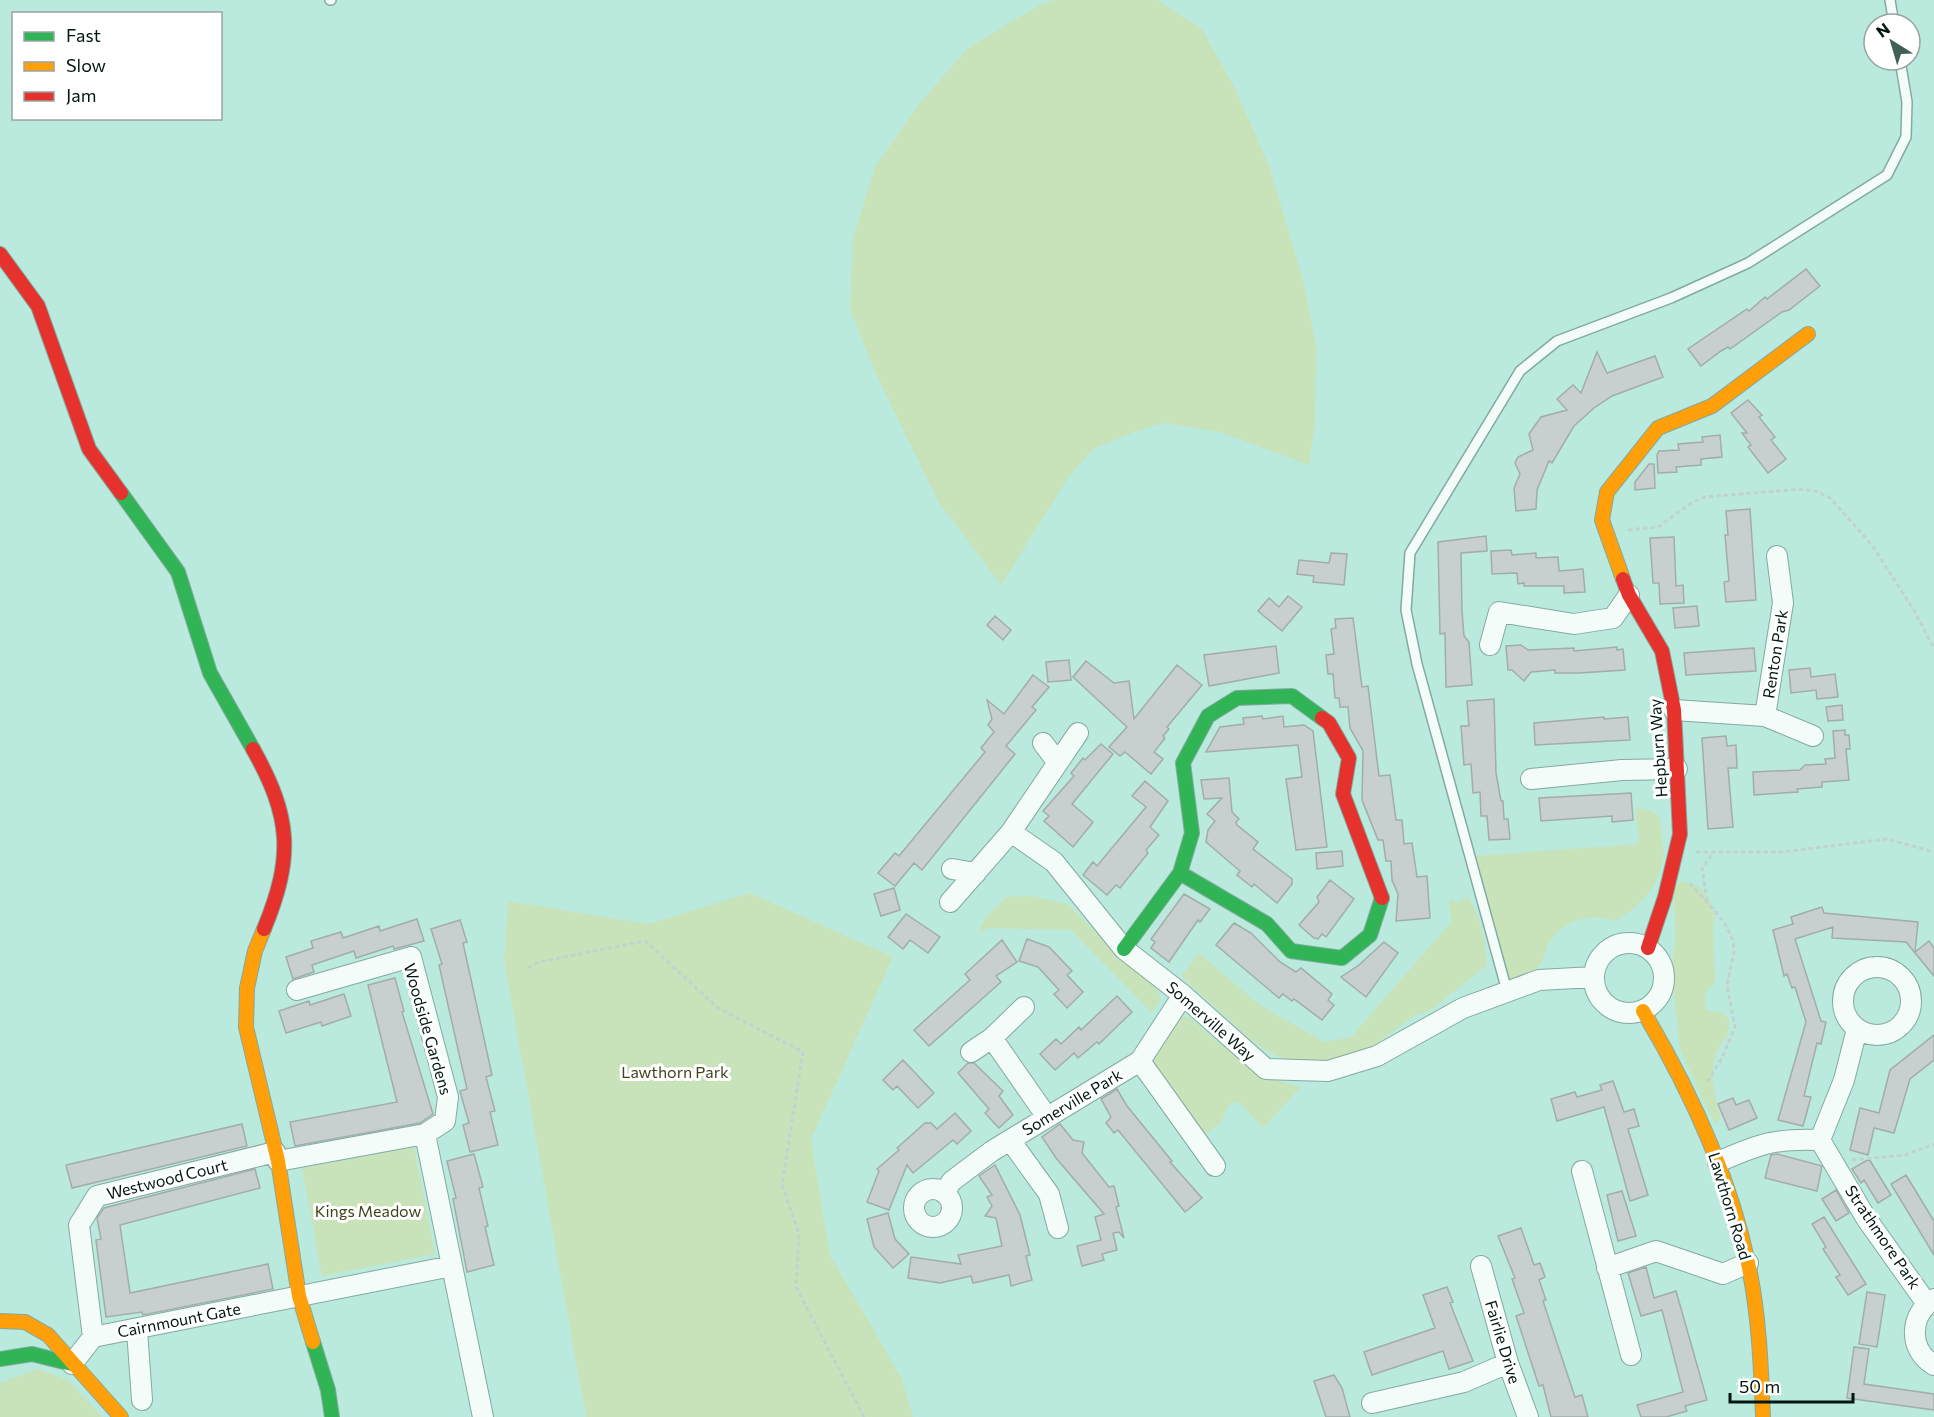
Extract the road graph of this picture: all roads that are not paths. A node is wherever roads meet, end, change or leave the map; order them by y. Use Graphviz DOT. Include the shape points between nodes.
graph roads {
  1 [pos="1902,72"];
  2 [pos="0,254"];
  3 [pos="1808,334"];
  4 [pos="1778,556"];
  5 [pos="1629,595"];
  6 [pos="1490,645"];
  7 [pos="1674,710"];
  8 [pos="1766,716"];
  9 [pos="1078,733"];
  10 [pos="1814,736"];
  11 [pos="1043,743"];
  12 [pos="1058,763"];
  13 [pos="1677,769"];
  14 [pos="1531,779"];
  15 [pos="1011,832"];
  16 [pos="952,869"];
  17 [pos="976,873"];
  18 [pos="1180,873"];
  19 [pos="950,902"];
  20 [pos="1648,948"];
  21 [pos="1124,949"];
  22 [pos="1594,977"];
  23 [pos="297,990"];
  24 [pos="1507,991"];
  25 [pos="1183,995"];
  26 [pos="1024,1007"];
  27 [pos="1643,1011"];
  28 [pos="1857,1029"];
  29 [pos="992,1038"];
  30 [pos="971,1052"];
  31 [pos="1140,1061"];
  32 [pos="1047,1117"];
  33 [pos="425,1134"];
  34 [pos="1010,1140"];
  35 [pos="1820,1140"];
  36 [pos="277,1156"];
  37 [pos="1718,1162"];
  38 [pos="1215,1166"];
  39 [pos="1581,1171"];
  40 [pos="944,1193"];
  41 [pos="1058,1228"];
  42 [pos="1748,1263"];
  43 [pos="452,1266"];
  44 [pos="1481,1266"];
  45 [pos="1607,1268"];
  46 [pos="299,1296"];
  47 [pos="1931,1301"];
  48 [pos="0,1321"];
  49 [pos="137,1330"];
  50 [pos="93,1337"];
  51 [pos="1631,1355"];
  52 [pos="0,1359"];
  53 [pos="1508,1363"];
  54 [pos="72,1364"];
  55 [pos="1934,1365"];
  56 [pos="142,1400"];
  57 [pos="1372,1403"];
  58 [pos="121,1417"];
  59 [pos="332,1417"];
  60 [pos="483,1417"];
  61 [pos="1528,1417"];
  62 [pos="1763,1417"];
  1 -- 24 [label="lane" via="1907,102 1906,137 1887,175 1748,263 1671,298 1557,340 1520,371 1410,553 1406,610 1417,663"];
  2 -- 36 [label="street" via="38,306 89,449 178,572 210,673 279,803 285,828 285,855 275,902 255,951 247,988 246,1027"];
  3 -- 5 [label="street, Hepburn Way" via="1712,406 1658,428 1607,492 1602,520"];
  4 -- 8 [label="street, Renton Park" via="1784,603"];
  5 -- 6 [label="street" via="1613,618 1574,624 1499,612"];
  5 -- 7 [label="street, Hepburn Way" via="1662,651"];
  7 -- 8 [label="street, Renton Park"];
  7 -- 13 [label="street, Hepburn Way"];
  8 -- 10 [label="street, Renton Park"];
  9 -- 12 [label="street"];
  11 -- 12 [label="street"];
  12 -- 15 [label="street"];
  13 -- 14 [label="street"];
  13 -- 20 [label="street, Hepburn Way" via="1680,834"];
  15 -- 17 [label="street"];
  15 -- 21 [label="street, Somerville Way" via="1054,862"];
  16 -- 17 [label="street"];
  17 -- 19 [label="street"];
  18 -- 18 [label="street" via="1192,833 1183,763 1208,716 1237,698 1292,696 1329,723 1349,758 1343,794 1383,899 1370,935 1342,958 1291,951 1267,924"];
  18 -- 21 [label="street"];
  20 -- 22 [label="street" via="1639,944 1617,945 1599,961"];
  20 -- 27 [label="street" via="1663,967 1664,982 1661,994"];
  21 -- 25 [label="street, Somerville Way"];
  22 -- 24 [label="street, Somerville Way" via="1539,980"];
  22 -- 27 [label="street" via="1596,989 1608,1006 1621,1012"];
  23 -- 33 [label="street, Woodside Gardens" via="411,957 448,1096 445,1121"];
  24 -- 25 [label="street, Somerville Way" via="1463,1008 1377,1056 1328,1071 1266,1069"];
  25 -- 31 [label="street, Somerville Park"];
  26 -- 29 [label="street"];
  27 -- 37 [label="street, Lawthorn Road" via="1670,1056"];
  28 -- 35 [label="street" via="1844,1080"];
  29 -- 30 [label="street"];
  29 -- 32 [label="street"];
  31 -- 32 [label="street, Somerville Park"];
  31 -- 38 [label="street"];
  32 -- 34 [label="street, Somerville Park"];
  33 -- 36 [label="street"];
  33 -- 43 [label="street"];
  34 -- 40 [label="street, Somerville Park" via="952,1181"];
  34 -- 41 [label="street" via="1049,1194"];
  35 -- 37 [label="street" via="1770,1141"];
  35 -- 47 [label="street, Strathmore Park" via="1866,1218"];
  36 -- 46 [label="street"];
  36 -- 50 [label="street, Westwood Court" via="97,1196 79,1225"];
  37 -- 42 [label="street, Lawthorn Road"];
  39 -- 45 [label="street"];
  42 -- 45 [label="street" via="1723,1274 1656,1251"];
  42 -- 62 [label="street, Lawthorn Road"];
  43 -- 46 [label="street, Cairnmount Gate"];
  43 -- 60 [label="street"];
  44 -- 53 [label="street, Fairlie Drive"];
  45 -- 51 [label="street"];
  46 -- 49 [label="street, Cairnmount Gate"];
  46 -- 59 [label="street" via="328,1390"];
  47 -- 55 [label="street, Strathmore Park" via="1919,1314 1914,1336 1918,1349"];
  48 -- 54 [label="street" via="25,1322 48,1335"];
  49 -- 50 [label="street, Cairnmount Gate"];
  49 -- 56 [label="street"];
  50 -- 54 [label="street, Cairnmount Gate"];
  52 -- 54 [label="street" via="32,1353"];
  53 -- 57 [label="street" via="1464,1382"];
  53 -- 61 [label="street, Fairlie Drive"];
  54 -- 58 [label="street"];
}
